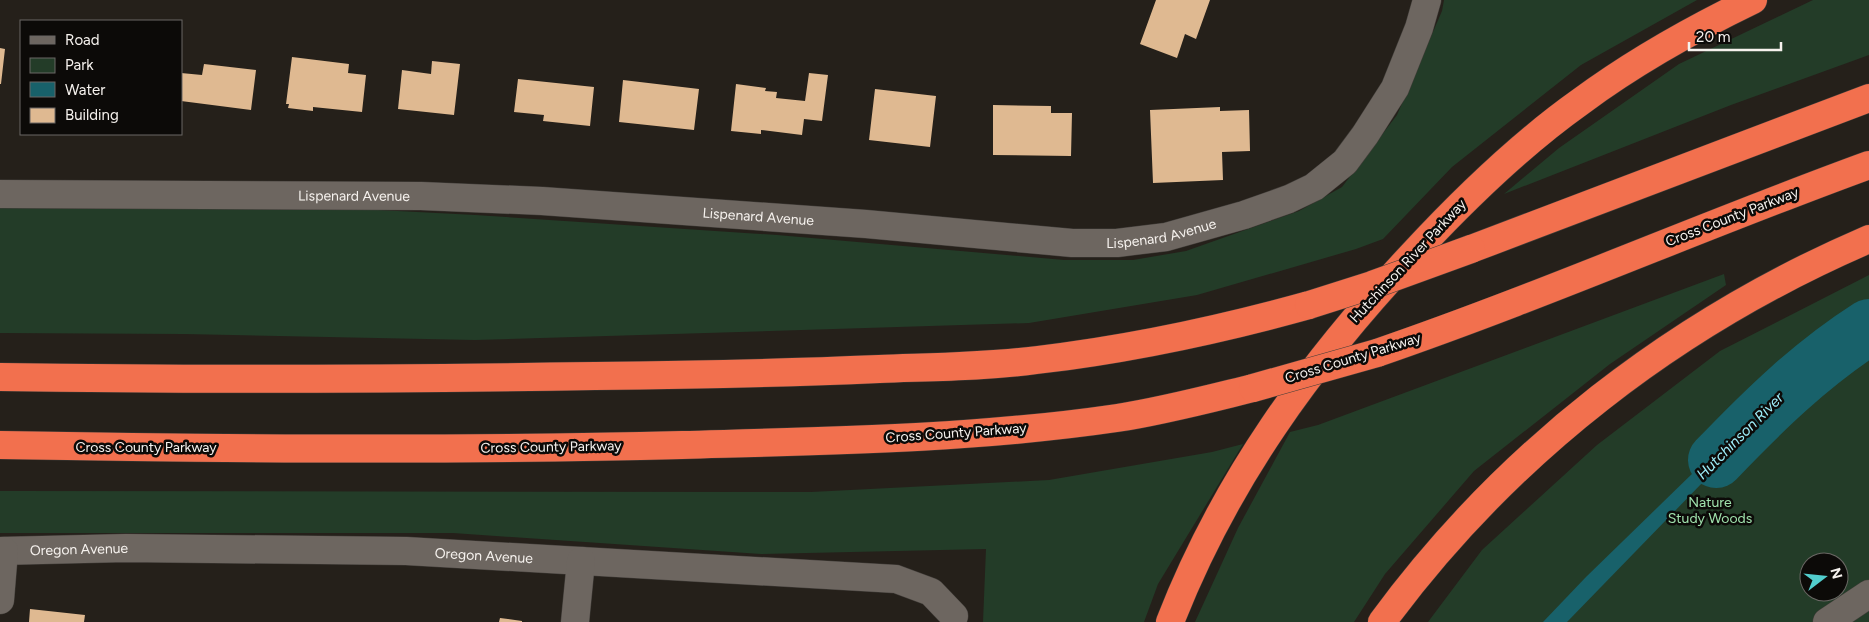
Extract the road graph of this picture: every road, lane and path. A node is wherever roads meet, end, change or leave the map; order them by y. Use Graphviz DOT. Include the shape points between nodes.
graph roads {
  1 [pos="1426,0"];
  2 [pos="1753,0"];
  3 [pos="1869,98"];
  4 [pos="1869,165"];
  5 [pos="0,194"];
  6 [pos="1869,239"];
  7 [pos="0,377"];
  8 [pos="0,445"];
  9 [pos="2,551"];
  10 [pos="581,561"];
  11 [pos="1869,594"];
  12 [pos="0,600"];
  13 [pos="954,616"];
  14 [pos="575,622"];
  15 [pos="1170,622"];
  16 [pos="1382,622"];
  17 [pos="1827,622"];
  1 -- 5 [label="street, Lispenard Avenue" via="1395,88 1345,162 1314,187 1289,199 1244,216 1166,238 1072,243 801,219 430,196"];
  2 -- 15 [label="highway, Hutchinson River Parkway" via="1674,42 1580,102 1500,167 1402,265 1333,344 1264,438 1197,559"];
  3 -- 7 [label="highway, bridge" via="1471,250 1309,305 1154,343 1034,361 743,375"];
  4 -- 8 [label="highway, Cross County Parkway, bridge" via="1377,353 1253,388 1119,418 976,433 772,442 494,448"];
  6 -- 16 [label="highway" via="1735,305 1641,365 1597,399 1473,513"];
  9 -- 10 [label="street, Oregon Avenue" via="126,548 406,551"];
  9 -- 12 [label="street"];
  10 -- 13 [label="street, Oregon Avenue" via="896,579 931,592"];
  10 -- 14 [label="street"];
  11 -- 17 [label="street"];
}
